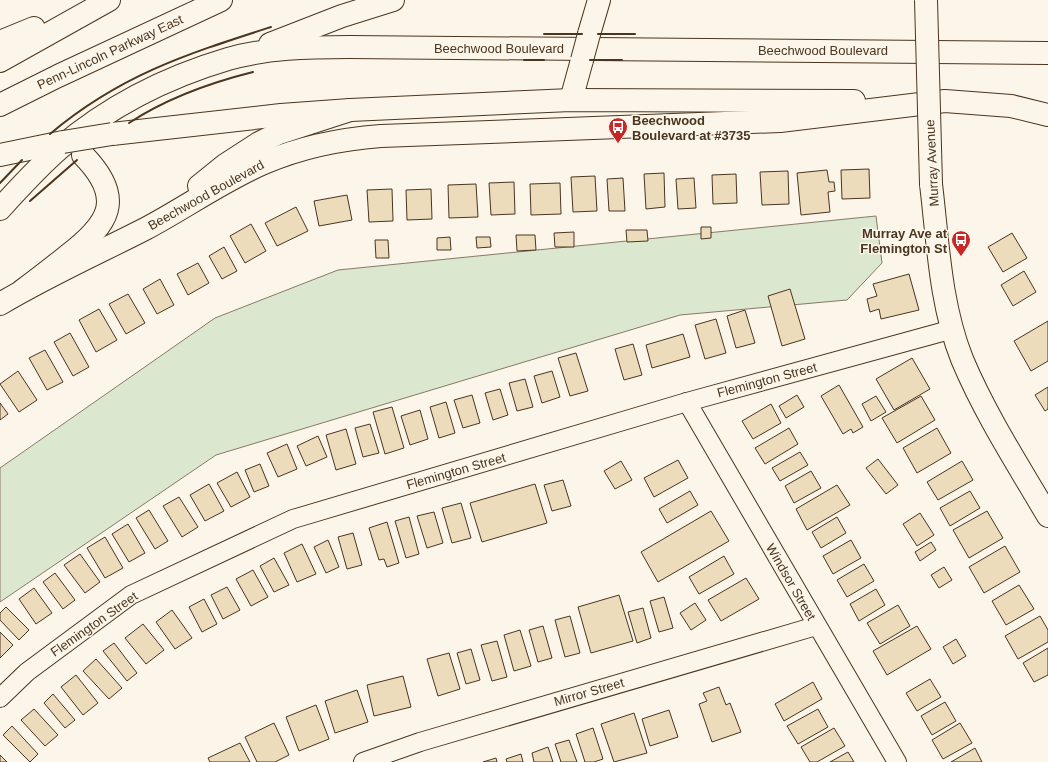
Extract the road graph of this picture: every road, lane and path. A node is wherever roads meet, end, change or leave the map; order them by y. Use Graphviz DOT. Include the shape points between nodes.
graph roads {
  1 [pos="102,0"];
  2 [pos="109,0"];
  3 [pos="221,0"];
  4 [pos="393,0"];
  5 [pos="599,0"];
  6 [pos="926,0"];
  7 [pos="0,42"];
  8 [pos="1048,53"];
  9 [pos="229,59"];
  10 [pos="0,61"];
  11 [pos="571,100"];
  12 [pos="945,101"];
  13 [pos="0,105"];
  14 [pos="350,110"];
  15 [pos="1048,115"];
  16 [pos="63,142"];
  17 [pos="0,155"];
  18 [pos="0,209"];
  19 [pos="147,228"];
  20 [pos="23,290"];
  21 [pos="0,304"];
  22 [pos="953,329"];
  23 [pos="687,402"];
  24 [pos="1048,516"];
  25 [pos="816,626"];
  26 [pos="0,698"];
  27 [pos="363,762"];
  28 [pos="897,762"];
  1 -- 7 [label="main road"];
  2 -- 10 [label="main road"];
  3 -- 13 [label="main road, Penn-Lincoln Parkway East"];
  4 -- 9 [label="main road" via="342,16"];
  5 -- 11 [label="main road, bridge"];
  6 -- 22 [label="main road, Murray Avenue, bridge" via="931,184 941,272"];
  8 -- 9 [label="main road, Beechwood Boulevard" via="322,47"];
  9 -- 18 [label="main road, Beechwood Boulevard" via="167,81 105,115 59,149"];
  11 -- 12 [label="main road"];
  11 -- 14 [label="main road"];
  12 -- 15 [label="main road, Beechwood Boulevard" via="1011,106"];
  12 -- 19 [label="main road, Beechwood Boulevard" via="780,122 381,136 335,142 264,163"];
  14 -- 16 [label="main road, bridge" via="281,115"];
  14 -- 19 [label="main road" via="259,142 225,165"];
  16 -- 17 [label="main road"];
  16 -- 20 [label="main road" via="83,155 105,186 107,202 103,220 88,240"];
  19 -- 20 [label="main road, Beechwood Boulevard"];
  20 -- 21 [label="main road, Beechwood Boulevard"];
  22 -- 23 [label="street, Flemington Street"];
  22 -- 24 [label="main road, Murray Avenue" via="962,358 995,426"];
  23 -- 25 [label="street, Windsor Street"];
  23 -- 26 [label="street, Flemington Street" via="293,518 131,595 27,672"];
  25 -- 27 [label="street, Mirror Street" via="420,742"];
  25 -- 28 [label="street, Windsor Street"];
}
